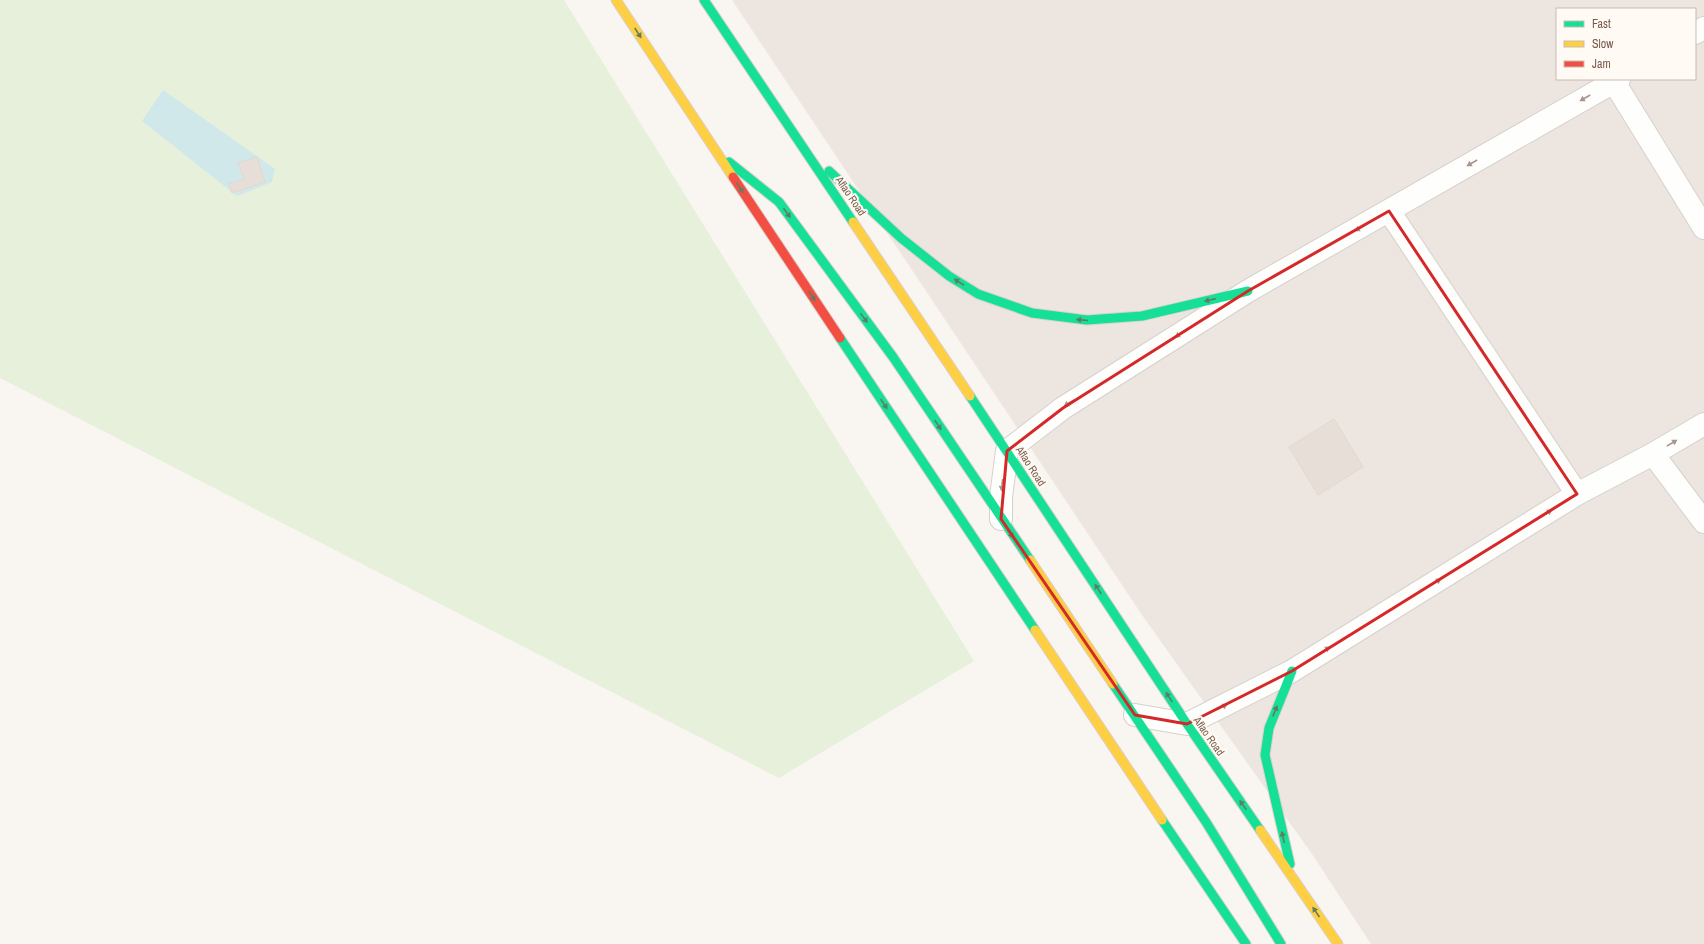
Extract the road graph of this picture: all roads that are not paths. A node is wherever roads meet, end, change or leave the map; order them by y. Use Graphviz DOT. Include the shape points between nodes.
graph roads {
  1 [pos="616,0"];
  2 [pos="704,0"];
  3 [pos="1617,80"];
  4 [pos="802,145"];
  5 [pos="716,152"];
  6 [pos="1389,211"];
  7 [pos="1704,228"];
  8 [pos="1248,292"];
  9 [pos="1704,424"];
  10 [pos="1007,451"];
  11 [pos="1653,454"];
  12 [pos="1577,494"];
  13 [pos="1001,519"];
  14 [pos="1704,522"];
  15 [pos="1292,671"];
  16 [pos="1135,715"];
  17 [pos="1187,724"];
  18 [pos="1292,875"];
  19 [pos="1246,944"];
  20 [pos="1281,944"];
  21 [pos="1338,944"];
  1 -- 5 [label="highway, one-way"];
  2 -- 4 [label="highway, Aflao Road"];
  3 -- 6 [label="street, one-way"];
  3 -- 7 [label="street"];
  8 -- 4 [label="highway, one-way" via="1142,316 1087,320 1032,313 978,294 950,276 901,238"];
  4 -- 10 [label="highway, Aflao Road"];
  5 -- 13 [label="highway, one-way" via="779,202 893,357"];
  5 -- 19 [label="highway, one-way"];
  6 -- 8 [label="street, one-way"];
  6 -- 12 [label="street"];
  8 -- 10 [label="street, one-way" via="1063,408"];
  11 -- 9 [label="street, one-way"];
  10 -- 13 [label="street, one-way"];
  17 -- 10 [label="highway, Aflao Road, one-way"];
  11 -- 12 [label="street"];
  11 -- 14 [label="street"];
  15 -- 12 [label="street, one-way"];
  13 -- 16 [label="highway, one-way"];
  17 -- 15 [label="street, one-way"];
  18 -- 15 [label="highway, one-way" via="1265,755 1269,728"];
  16 -- 17 [label="street"];
  16 -- 20 [label="highway" via="1206,822"];
  18 -- 17 [label="highway, Aflao Road, one-way"];
  21 -- 18 [label="highway, Aflao Road, one-way"];
}
